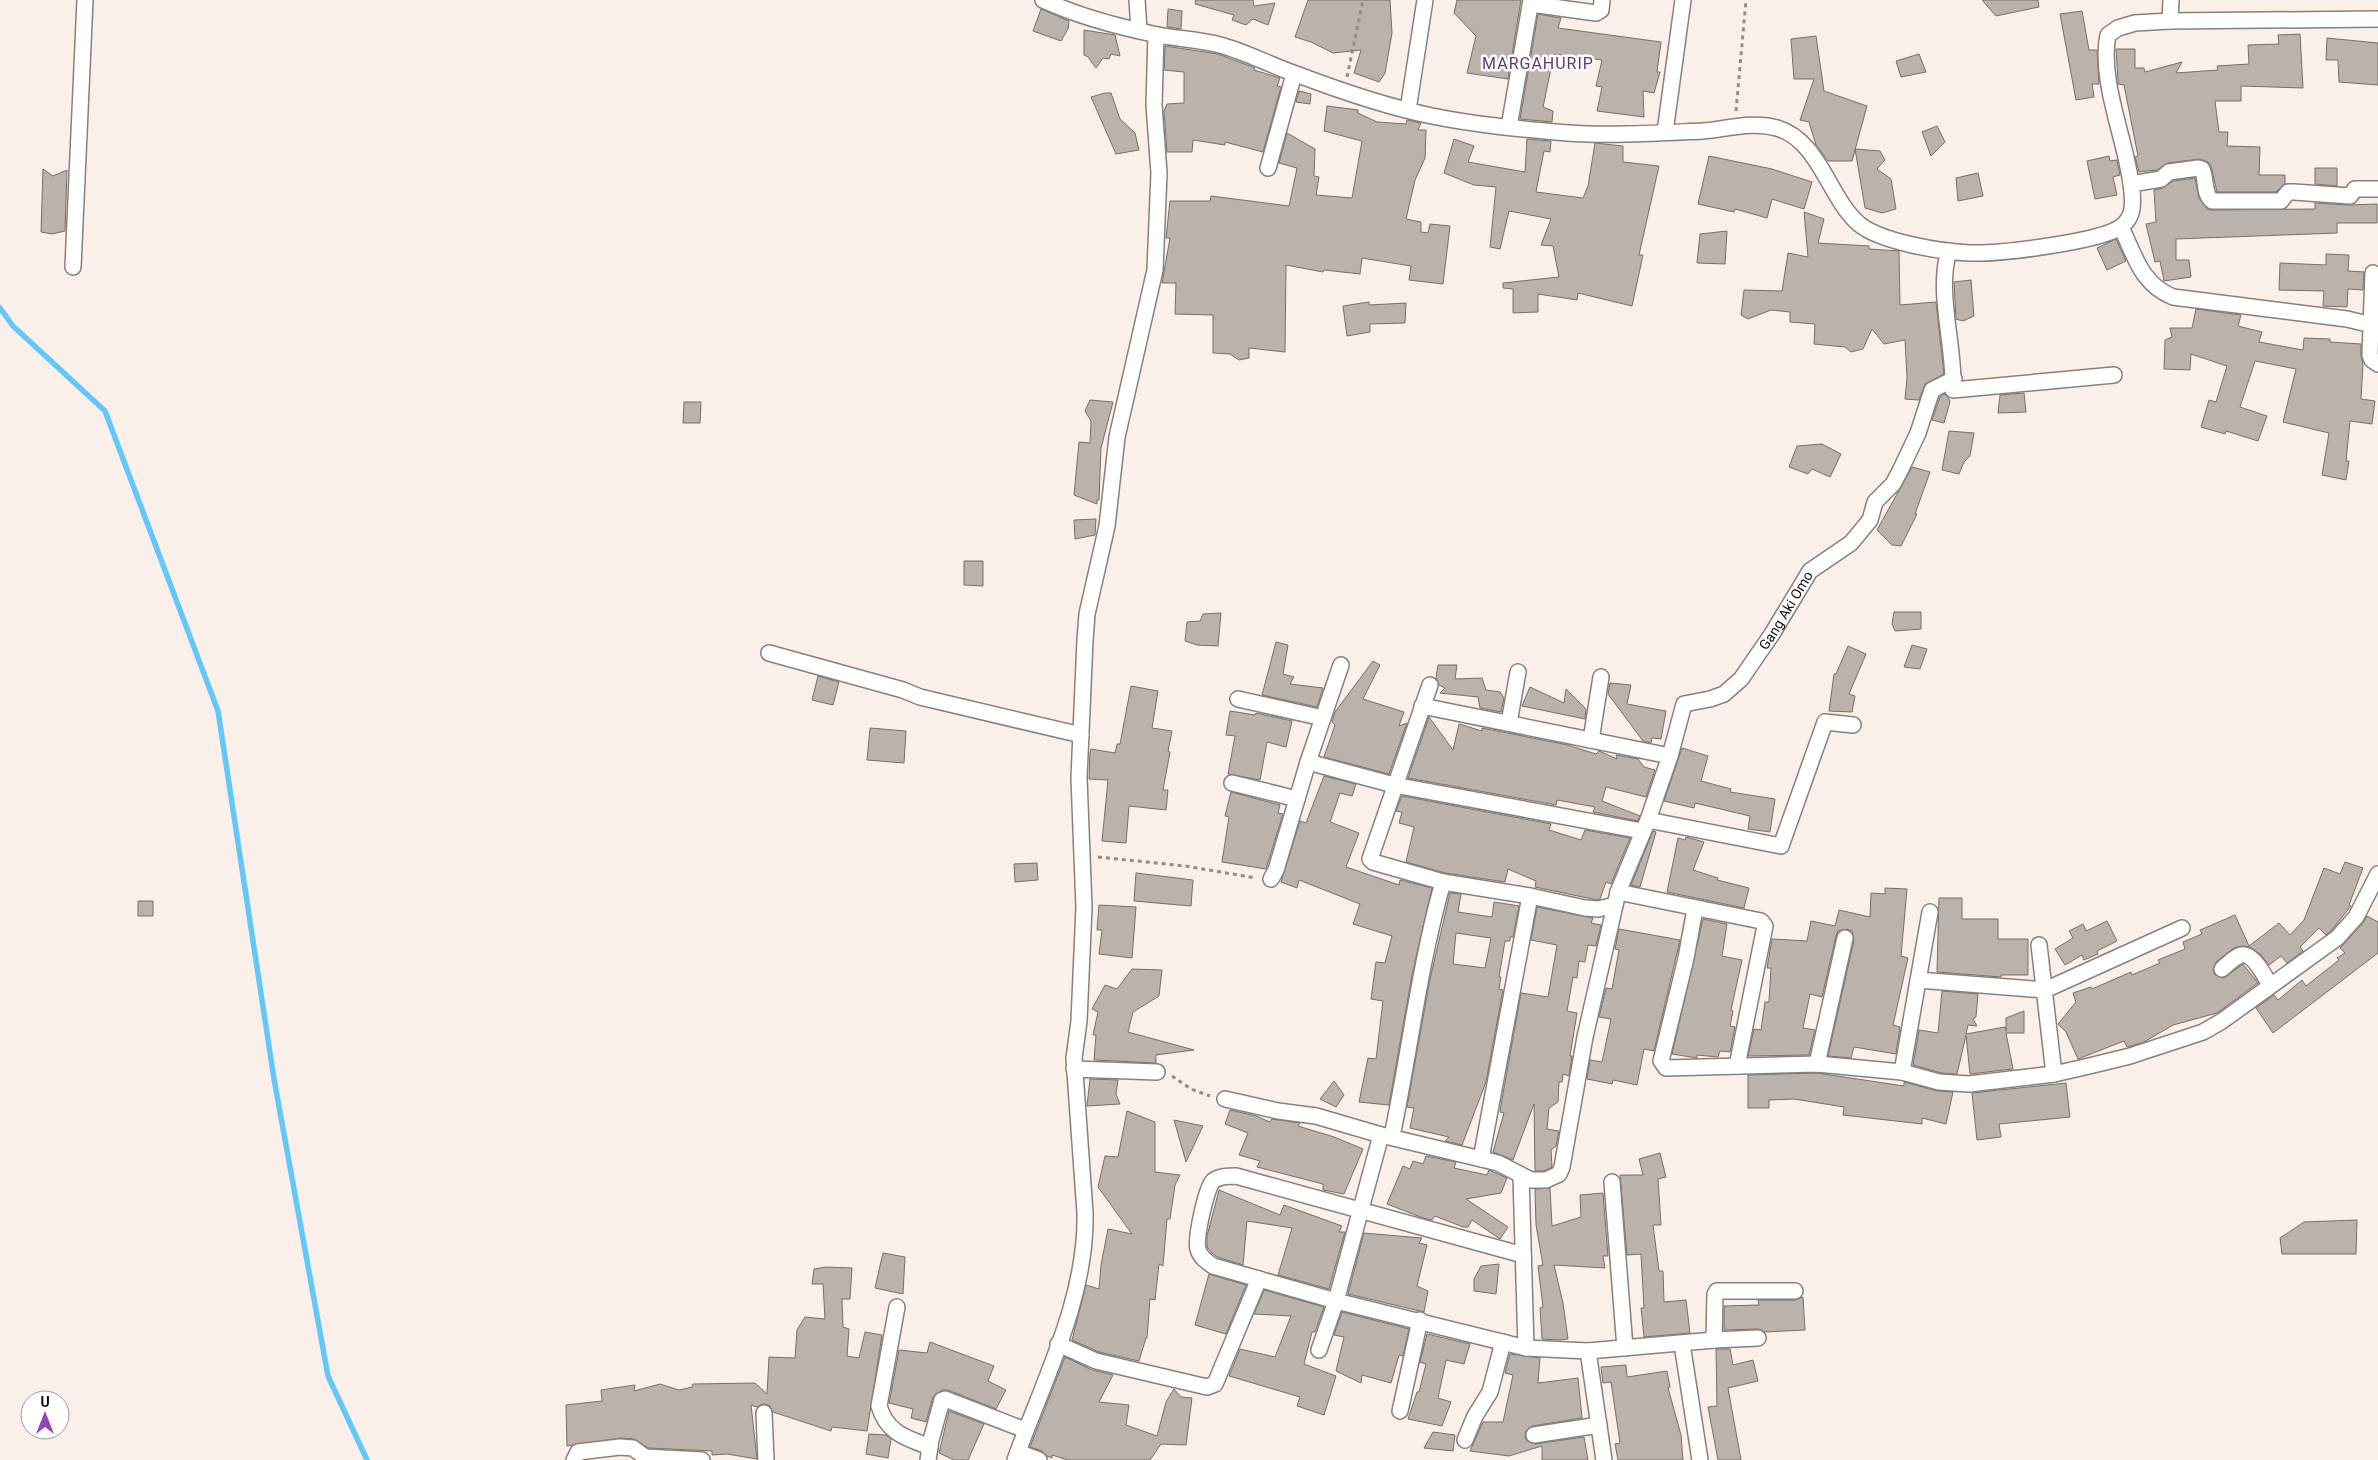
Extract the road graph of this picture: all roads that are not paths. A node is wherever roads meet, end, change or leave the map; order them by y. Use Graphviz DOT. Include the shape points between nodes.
graph roads {
  1 [pos="84,0"];
  2 [pos="1043,0"];
  3 [pos="1137,0"];
  4 [pos="1426,0"];
  5 [pos="1602,0"];
  6 [pos="1683,0"];
  7 [pos="2171,0"];
  8 [pos="1531,2"];
  9 [pos="2378,19"];
  10 [pos="2170,21"];
  11 [pos="1139,30"];
  12 [pos="1156,35"];
  13 [pos="1294,74"];
  14 [pos="1408,110"];
  15 [pos="1509,127"];
  16 [pos="1665,132"];
  17 [pos="1268,168"];
  18 [pos="2131,184"];
  19 [pos="2378,188"];
  20 [pos="2121,227"];
  21 [pos="1949,251"];
  22 [pos="74,267"];
  23 [pos="2373,273"];
  24 [pos="2372,325"];
  25 [pos="2378,364"];
  26 [pos="2114,375"];
  27 [pos="1954,385"];
  28 [pos="769,653"];
  29 [pos="1341,665"];
  30 [pos="1518,672"];
  31 [pos="1601,677"];
  32 [pos="1430,684"];
  33 [pos="1238,699"];
  34 [pos="1422,706"];
  35 [pos="1323,718"];
  36 [pos="1509,723"];
  37 [pos="1853,724"];
  38 [pos="1081,735"];
  39 [pos="1591,740"];
  40 [pos="1670,756"];
  41 [pos="1308,762"];
  42 [pos="1232,783"];
  43 [pos="1394,785"];
  44 [pos="1297,800"];
  45 [pos="1645,825"];
  46 [pos="2378,874"];
  47 [pos="1271,880"];
  48 [pos="1443,882"];
  49 [pos="1530,896"];
  50 [pos="1616,898"];
  51 [pos="1695,909"];
  52 [pos="1930,912"];
  53 [pos="2182,928"];
  54 [pos="1845,938"];
  55 [pos="2039,945"];
  56 [pos="2222,969"];
  57 [pos="1918,980"];
  58 [pos="2270,985"];
  59 [pos="2045,990"];
  60 [pos="1818,1064"];
  61 [pos="1737,1066"];
  62 [pos="1074,1069"];
  63 [pos="1156,1072"];
  64 [pos="1902,1072"];
  65 [pos="2054,1074"];
  66 [pos="1226,1099"];
  67 [pos="1387,1136"];
  68 [pos="1481,1159"];
  69 [pos="1521,1176"];
  70 [pos="1612,1182"];
  71 [pos="1361,1210"];
  72 [pos="1523,1255"];
  73 [pos="1259,1279"];
  74 [pos="1795,1291"];
  75 [pos="1336,1301"];
  76 [pos="897,1307"];
  77 [pos="1420,1320"];
  78 [pos="1758,1338"];
  79 [pos="1714,1340"];
  80 [pos="1503,1342"];
  81 [pos="1058,1344"];
  82 [pos="1682,1344"];
  83 [pos="1526,1348"];
  84 [pos="1625,1348"];
  85 [pos="1319,1350"];
  86 [pos="1588,1352"];
  87 [pos="1400,1411"];
  88 [pos="764,1413"];
  89 [pos="1599,1424"];
  90 [pos="1025,1430"];
  91 [pos="1534,1435"];
  92 [pos="1464,1440"];
  93 [pos="929,1453"];
  94 [pos="1016,1456"];
  95 [pos="574,1460"];
  96 [pos="698,1460"];
  97 [pos="702,1460"];
  98 [pos="766,1460"];
  99 [pos="1039,1460"];
  100 [pos="1604,1460"];
  101 [pos="1700,1460"];
  1 -- 22 [label="street"];
  2 -- 11 [label="street" via="1088,18"];
  3 -- 11 [label="street"];
  4 -- 14 [label="street"];
  5 -- 8 [label="street" via="1601,10 1596,14"];
  6 -- 16 [label="street"];
  7 -- 10 [label="street"];
  8 -- 15 [label="street"];
  9 -- 10 [label="street"];
  10 -- 18 [label="street" via="2135,23 2108,35 2107,65"];
  11 -- 12 [label="street"];
  12 -- 13 [label="street" via="1220,45"];
  12 -- 38 [label="street" via="1154,105 1159,172 1155,270 1117,437 1108,526 1087,614"];
  13 -- 14 [label="street"];
  13 -- 17 [label="street"];
  14 -- 15 [label="street"];
  15 -- 16 [label="street" via="1613,135"];
  16 -- 21 [label="street" via="1774,127 1800,141 1850,214 1869,231 1882,237"];
  18 -- 19 [label="street" via="2161,180 2169,172 2198,168 2202,169 2207,196 2212,201 2280,200 2288,192 2350,196 2355,189"];
  18 -- 20 [label="street" via="2132,210"];
  20 -- 21 [label="street" via="2076,242 1988,252"];
  20 -- 24 [label="street" via="2144,276 2159,291 2173,297"];
  21 -- 27 [label="street" via="1943,273"];
  23 -- 24 [label="street"];
  24 -- 25 [label="street" via="2370,354"];
  26 -- 27 [label="street"];
  27 -- 40 [label="street, Gang Aki Omo" via="1932,390 1918,433 1893,484 1875,502 1870,520 1851,544 1810,571 1741,678 1724,694 1684,704"];
  28 -- 38 [label="street" via="920,697"];
  29 -- 35 [label="street"];
  30 -- 36 [label="street"];
  31 -- 39 [label="street"];
  32 -- 34 [label="street"];
  33 -- 35 [label="street"];
  34 -- 36 [label="street"];
  34 -- 43 [label="street"];
  35 -- 41 [label="street"];
  36 -- 39 [label="street"];
  37 -- 45 [label="street" via="1825,722 1781,846"];
  38 -- 62 [label="street" via="1084,907"];
  39 -- 40 [label="street"];
  40 -- 45 [label="street"];
  41 -- 43 [label="street"];
  41 -- 44 [label="street"];
  42 -- 44 [label="street"];
  43 -- 45 [label="street"];
  43 -- 48 [label="street" via="1370,859"];
  44 -- 47 [label="street"];
  45 -- 50 [label="street"];
  46 -- 58 [label="street" via="2356,917 2337,938"];
  48 -- 49 [label="street"];
  48 -- 67 [label="street" via="1424,951 1408,1056"];
  49 -- 50 [label="street" via="1598,909"];
  49 -- 68 [label="street"];
  50 -- 51 [label="street"];
  50 -- 69 [label="street" via="1585,1037 1562,1167 1556,1177 1546,1180"];
  51 -- 61 [label="street" via="1761,921 1765,926"];
  51 -- 61 [label="street" via="1661,1062 1666,1068"];
  52 -- 57 [label="street"];
  53 -- 59 [label="street"];
  54 -- 60 [label="street"];
  55 -- 59 [label="street"];
  56 -- 58 [label="street" via="2240,955 2246,955 2252,958"];
  57 -- 59 [label="street"];
  57 -- 64 [label="street"];
  58 -- 65 [label="street" via="2203,1032 2130,1056"];
  59 -- 65 [label="street"];
  60 -- 61 [label="street"];
  60 -- 64 [label="street"];
  62 -- 63 [label="street"];
  62 -- 81 [label="street" via="1085,1226 1080,1276"];
  64 -- 65 [label="street" via="1954,1084"];
  66 -- 67 [label="street" via="1316,1116"];
  67 -- 68 [label="street"];
  67 -- 71 [label="street"];
  68 -- 69 [label="street"];
  69 -- 72 [label="street"];
  70 -- 84 [label="street"];
  71 -- 72 [label="street"];
  71 -- 73 [label="street" via="1236,1176 1213,1181 1208,1188 1199,1230 1197,1247 1201,1257 1213,1266"];
  71 -- 75 [label="street"];
  72 -- 83 [label="street"];
  73 -- 75 [label="street"];
  73 -- 81 [label="street" via="1215,1384 1207,1387 1096,1361"];
  74 -- 79 [label="street" via="1717,1291"];
  75 -- 77 [label="street"];
  75 -- 85 [label="street"];
  76 -- 93 [label="street" via="879,1406 894,1432"];
  77 -- 80 [label="street"];
  77 -- 87 [label="street"];
  78 -- 79 [label="street"];
  79 -- 82 [label="street"];
  80 -- 83 [label="street"];
  80 -- 92 [label="street" via="1490,1392"];
  81 -- 90 [label="street"];
  82 -- 84 [label="street"];
  82 -- 101 [label="street"];
  83 -- 86 [label="street"];
  84 -- 86 [label="street"];
  86 -- 89 [label="street"];
  88 -- 98 [label="street"];
  89 -- 91 [label="street"];
  89 -- 100 [label="street"];
  90 -- 93 [label="street" via="945,1399 942,1400"];
  90 -- 94 [label="street"];
  94 -- 99 [label="street"];
  95 -- 96 [label="street" via="578,1452 620,1447 633,1448 645,1457"];
  96 -- 97 [label="street"];
}
